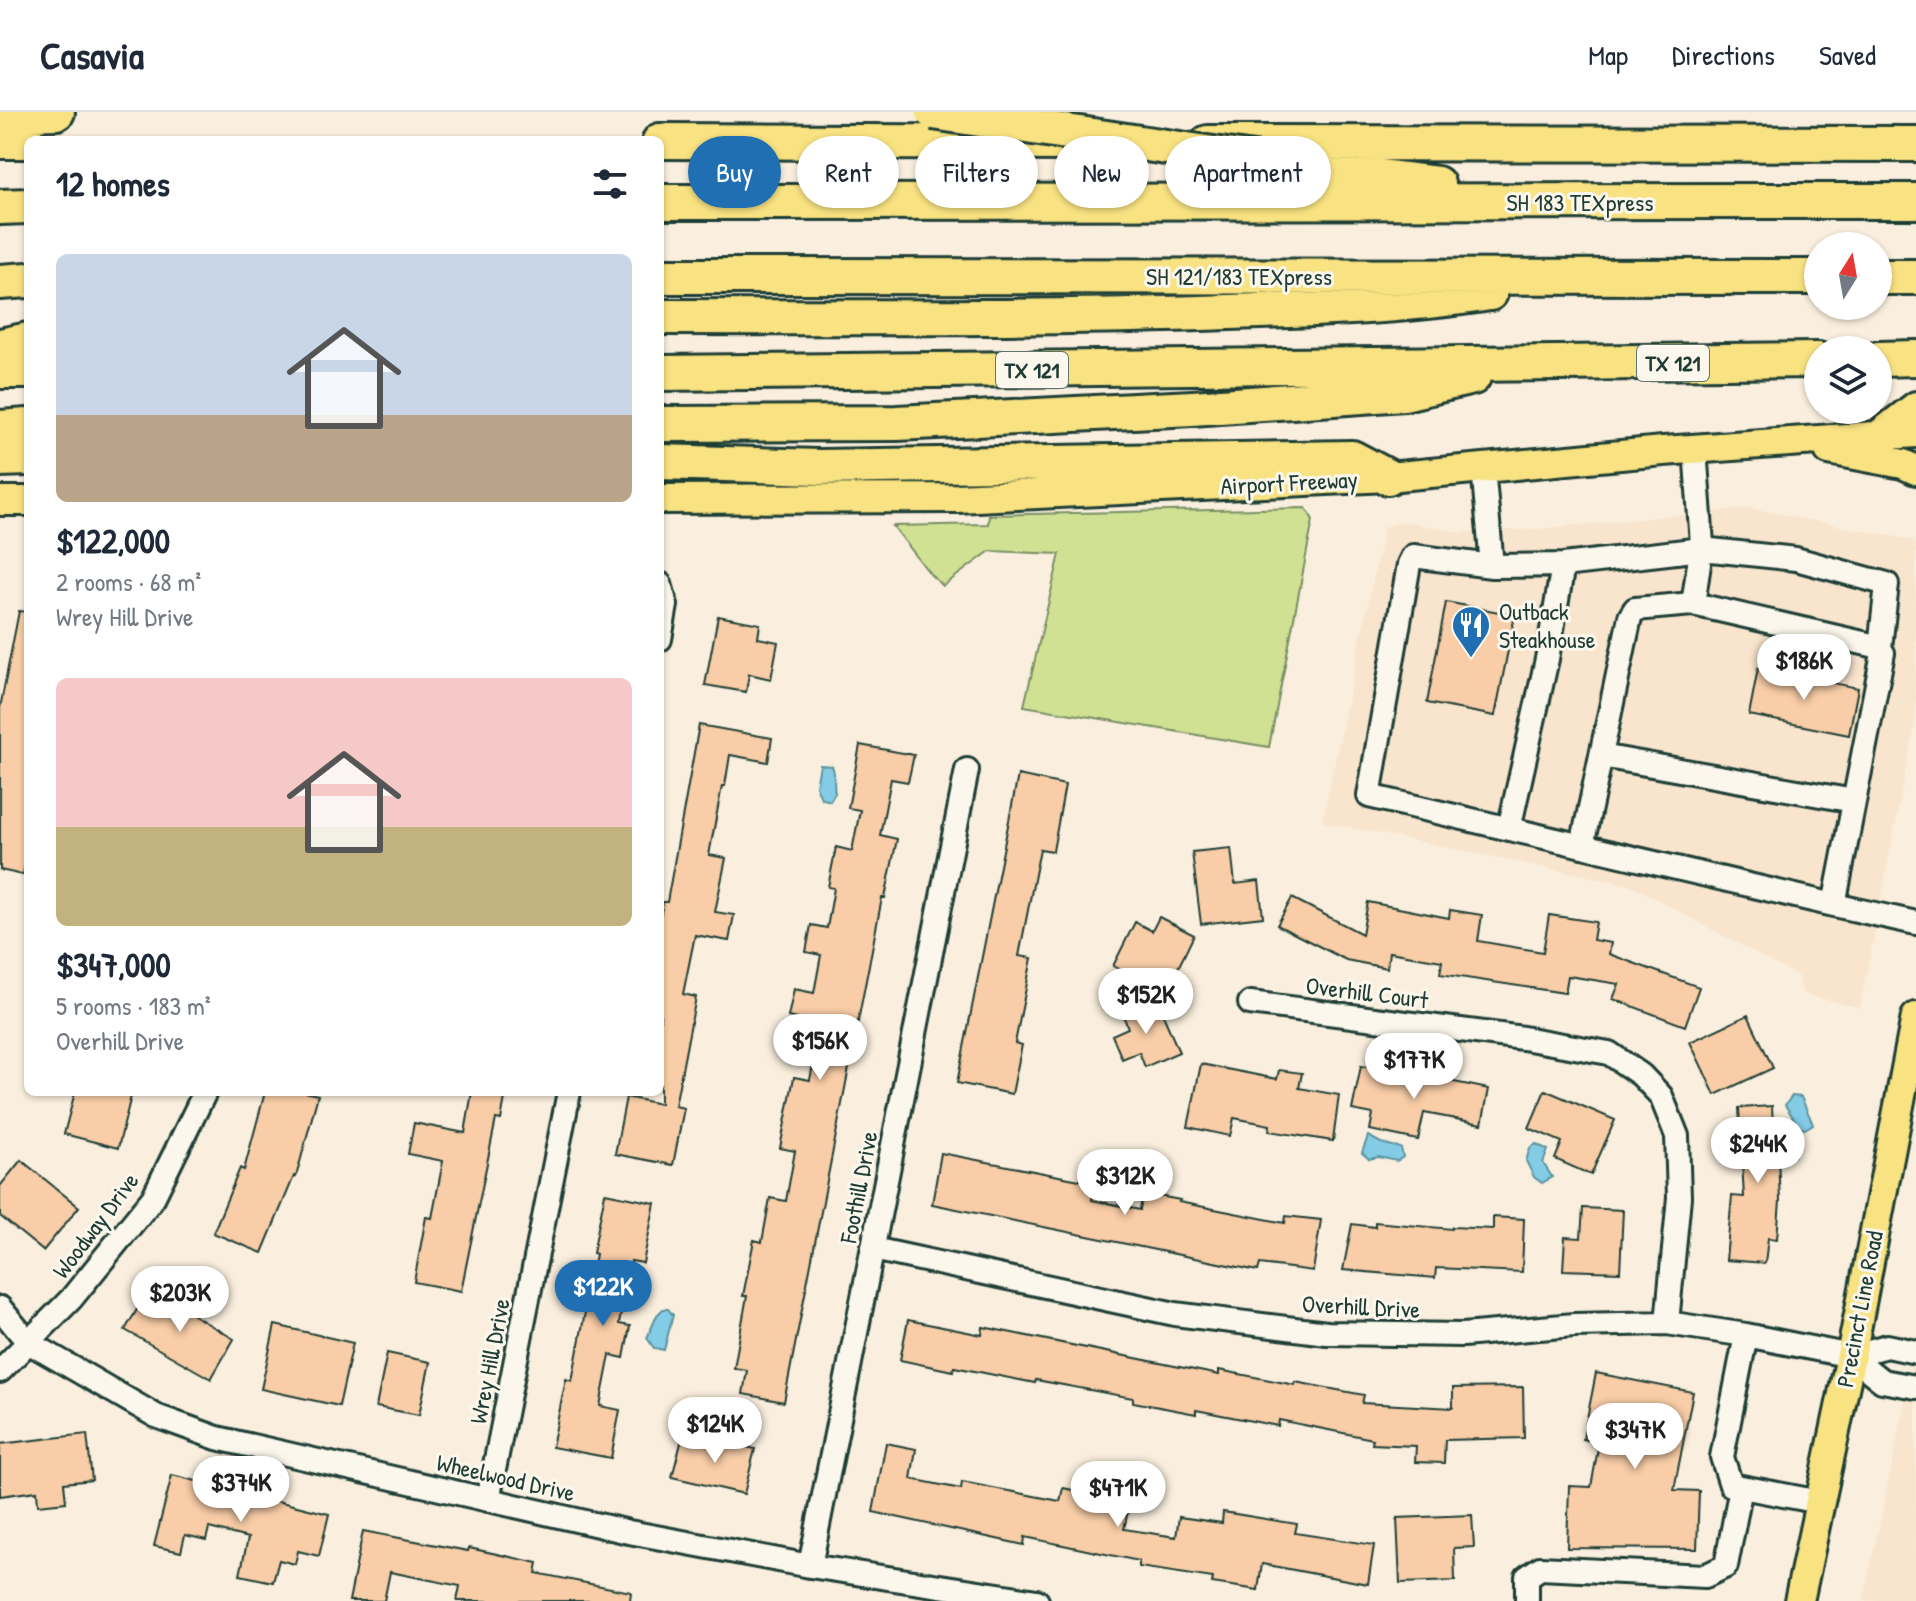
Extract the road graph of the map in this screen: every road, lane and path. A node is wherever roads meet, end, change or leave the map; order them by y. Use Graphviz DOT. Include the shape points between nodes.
graph roads {
  1 [pos="57,112"];
  2 [pos="933,112"];
  3 [pos="0,122"];
  4 [pos="0,141"];
  5 [pos="24,141"];
  6 [pos="664,141"];
  7 [pos="1916,144"];
  8 [pos="1916,201"];
  9 [pos="664,202"];
  10 [pos="1589,202"];
  11 [pos="24,206"];
  12 [pos="0,207"];
  13 [pos="664,276"];
  14 [pos="1597,276"];
  15 [pos="1804,277"];
  16 [pos="1892,277"];
  17 [pos="1916,277"];
  18 [pos="24,280"];
  19 [pos="0,282"];
  20 [pos="664,317"];
  21 [pos="24,341"];
  22 [pos="0,346"];
  23 [pos="1916,358"];
  24 [pos="1892,359"];
  25 [pos="1804,360"];
  26 [pos="1528,365"];
  27 [pos="0,371"];
  28 [pos="24,371"];
  29 [pos="664,373"];
  30 [pos="1916,406"];
  31 [pos="664,424"];
  32 [pos="1916,433"];
  33 [pos="8,435"];
  34 [pos="1876,436"];
  35 [pos="1789,443"];
  36 [pos="1695,449"];
  37 [pos="24,453"];
  38 [pos="664,462"];
  39 [pos="1483,467"];
  40 [pos="1916,470"];
  41 [pos="1388,477"];
  42 [pos="664,499"];
  43 [pos="0,501"];
  44 [pos="24,501"];
  45 [pos="1702,549"];
  46 [pos="1563,565"];
  47 [pos="1492,566"];
  48 [pos="1693,604"];
  49 [pos="1880,648"];
  50 [pos="1601,756"];
  51 [pos="967,770"];
  52 [pos="1854,801"];
  53 [pos="1509,829"];
  54 [pos="1582,846"];
  55 [pos="1834,905"];
  56 [pos="1916,923"];
  57 [pos="1250,1003"];
  58 [pos="1916,1017"];
  59 [pos="203,1096"];
  60 [pos="568,1096"];
  61 [pos="873,1249"];
  62 [pos="0,1308"];
  63 [pos="1667,1323"];
  64 [pos="1746,1335"];
  65 [pos="28,1342"];
  66 [pos="1916,1352"];
  67 [pos="1851,1356"];
  68 [pos="0,1371"];
  69 [pos="1916,1387"];
  70 [pos="1741,1487"];
  71 [pos="488,1500"];
  72 [pos="1820,1502"];
  73 [pos="810,1566"];
  74 [pos="1037,1601"];
  75 [pos="1527,1601"];
  76 [pos="1799,1601"];
  1 -- 3 [label="highway" via="23,113"];
  2 -- 10 [label="highway, bridge" via="1320,170"];
  4 -- 5 [label="highway"];
  6 -- 7 [label="highway"];
  8 -- 10 [label="highway, SH 183 TEXpress"];
  9 -- 10 [label="highway, SH 183 TEXpress"];
  11 -- 12 [label="highway"];
  13 -- 14 [label="highway, SH 121/183 TEXpress"];
  14 -- 15 [label="highway, SH 121/183 TEXpress"];
  14 -- 20 [label="highway" via="1437,301 1284,311 1094,317"];
  16 -- 17 [label="highway"];
  18 -- 19 [label="highway"];
  21 -- 22 [label="highway"];
  23 -- 24 [label="highway"];
  25 -- 26 [label="highway, TX 121"];
  26 -- 29 [label="highway, TX 121"];
  26 -- 31 [label="highway" via="1404,393 1192,408 897,423"];
  27 -- 28 [label="highway"];
  30 -- 34 [label="main road"];
  32 -- 34 [label="main road, Airport Freeway"];
  33 -- 37 [label="highway"];
  34 -- 35 [label="main road, Airport Freeway"];
  35 -- 36 [label="main road, Airport Freeway"];
  35 -- 40 [label="main road"];
  36 -- 39 [label="main road, Airport Freeway"];
  36 -- 45 [label="street"];
  38 -- 41 [label="highway" via="819,467 1352,458"];
  39 -- 41 [label="main road, Airport Freeway"];
  39 -- 47 [label="street"];
  41 -- 42 [label="main road, Airport Freeway" via="957,498"];
  43 -- 44 [label="main road"];
  45 -- 46 [label="street"];
  45 -- 48 [label="street"];
  45 -- 49 [label="street" via="1796,559 1887,584"];
  46 -- 47 [label="street"];
  46 -- 53 [label="street"];
  47 -- 53 [label="street" via="1413,556 1369,796"];
  48 -- 49 [label="street"];
  48 -- 50 [label="street" via="1644,607 1630,617"];
  49 -- 52 [label="street"];
  50 -- 52 [label="street"];
  50 -- 54 [label="street"];
  51 -- 61 [label="street, Foothill Drive"];
  52 -- 55 [label="street"];
  53 -- 54 [label="street"];
  54 -- 55 [label="street"];
  55 -- 56 [label="street"];
  57 -- 63 [label="street, Overhill Court" via="1609,1053 1641,1075 1661,1096 1677,1136 1679,1197"];
  58 -- 67 [label="main road, Precinct Line Road"];
  59 -- 65 [label="street, Woodway Drive" via="153,1198 71,1299"];
  60 -- 71 [label="street, Wrey Hill Drive"];
  61 -- 63 [label="street, Overhill Drive" via="1175,1314 1327,1333 1463,1335"];
  61 -- 73 [label="street, Foothill Drive"];
  62 -- 65 [label="street, Wheelwood Drive"];
  63 -- 64 [label="street, Overhill Drive"];
  64 -- 67 [label="street, Overhill Drive"];
  64 -- 70 [label="street" via="1722,1457 1731,1485"];
  65 -- 68 [label="street, Woodway Drive"];
  65 -- 71 [label="street, Wheelwood Drive" via="156,1416 217,1438"];
  66 -- 67 [label="street" via="1887,1346"];
  67 -- 69 [label="street" via="1882,1381"];
  67 -- 72 [label="main road, Precinct Line Road"];
  70 -- 72 [label="street"];
  70 -- 75 [label="street" via="1726,1566 1705,1576 1540,1568 1527,1577"];
  71 -- 73 [label="street, Wheelwood Drive"];
  72 -- 76 [label="main road, Precinct Line Road"];
  73 -- 74 [label="street, Wheelwood Drive"];
}
